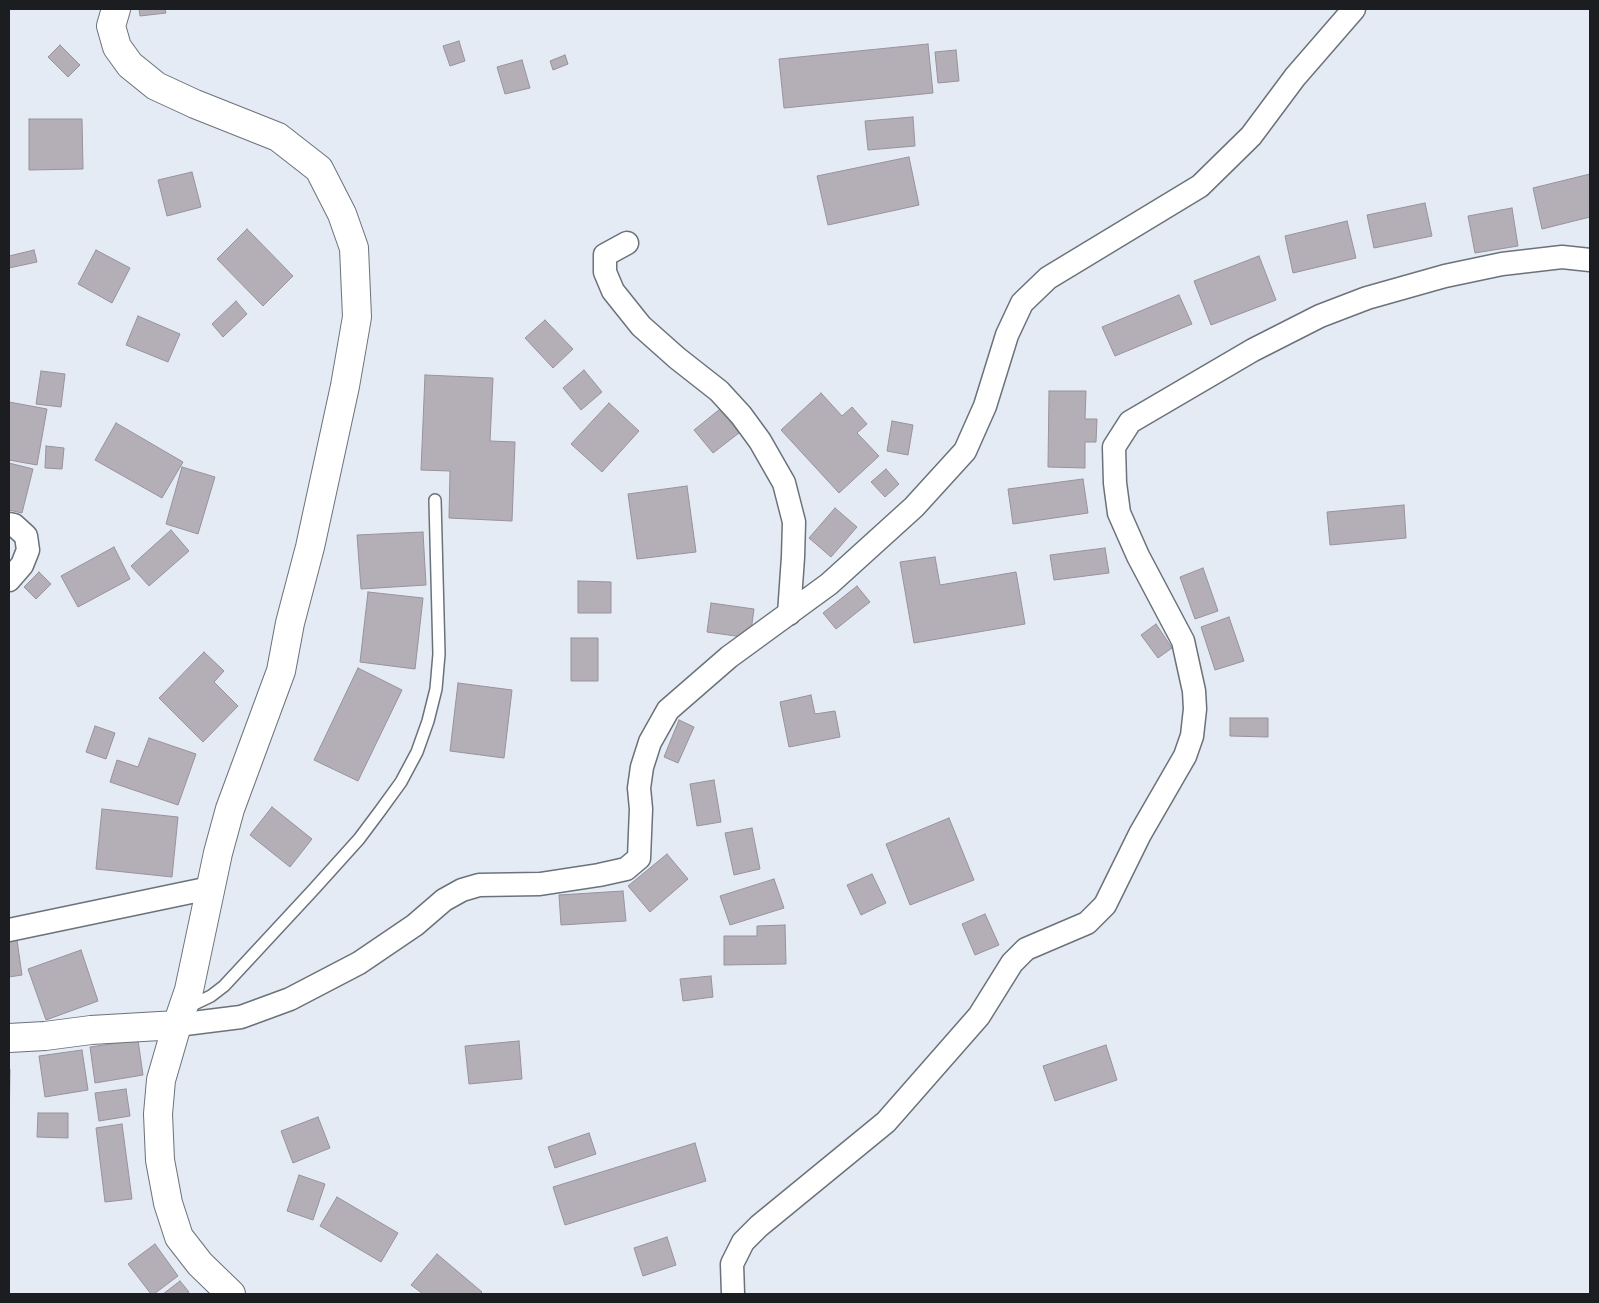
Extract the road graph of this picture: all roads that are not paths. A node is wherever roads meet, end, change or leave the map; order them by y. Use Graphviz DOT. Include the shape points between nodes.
graph roads {
  1 [pos="116,9"];
  2 [pos="1354,9"];
  3 [pos="627,243"];
  4 [pos="1590,260"];
  5 [pos="435,500"];
  6 [pos="9,524"];
  7 [pos="9,580"];
  8 [pos="789,614"];
  9 [pos="210,888"];
  10 [pos="9,930"];
  11 [pos="179,1017"];
  12 [pos="9,1038"];
  13 [pos="230,1294"];
  14 [pos="733,1294"];
  1 -- 9 [label="street" via="111,26 117,48 130,65 156,86 278,137 319,169 342,214 354,248 356,317 345,386 310,547 281,671 230,809"];
  2 -- 8 [label="street" via="1295,77 1251,136 1200,186 1048,278 1022,303 1007,335 985,406 965,450 914,507 829,584"];
  3 -- 8 [label="street" via="605,255 605,272 613,291 641,326 719,391 741,415 784,483 794,522"];
  4 -- 14 [label="street" via="1562,257 1502,264 1367,298 1320,316 1262,346 1130,422 1114,447 1119,513 1183,641 1195,709 1186,756 1140,834 1105,905 1087,923 1026,949 1012,963 979,1016 886,1122 743,1242 732,1264"];
  5 -- 11 [label="lane" via="440,654 436,689 417,752 401,782 375,818 308,896 224,986"];
  6 -- 7 [label="street" via="26,536 28,550 22,565"];
  8 -- 11 [label="street" via="729,658 668,710 650,742 642,767 639,858 626,869 540,884 480,885 462,890 359,962 290,999 241,1016"];
  9 -- 10 [label="street"];
  9 -- 11 [label="street" via="189,990"];
  11 -- 12 [label="street"];
  11 -- 13 [label="street" via="161,1080 158,1114 160,1160 168,1203 180,1237 200,1264"];
}
